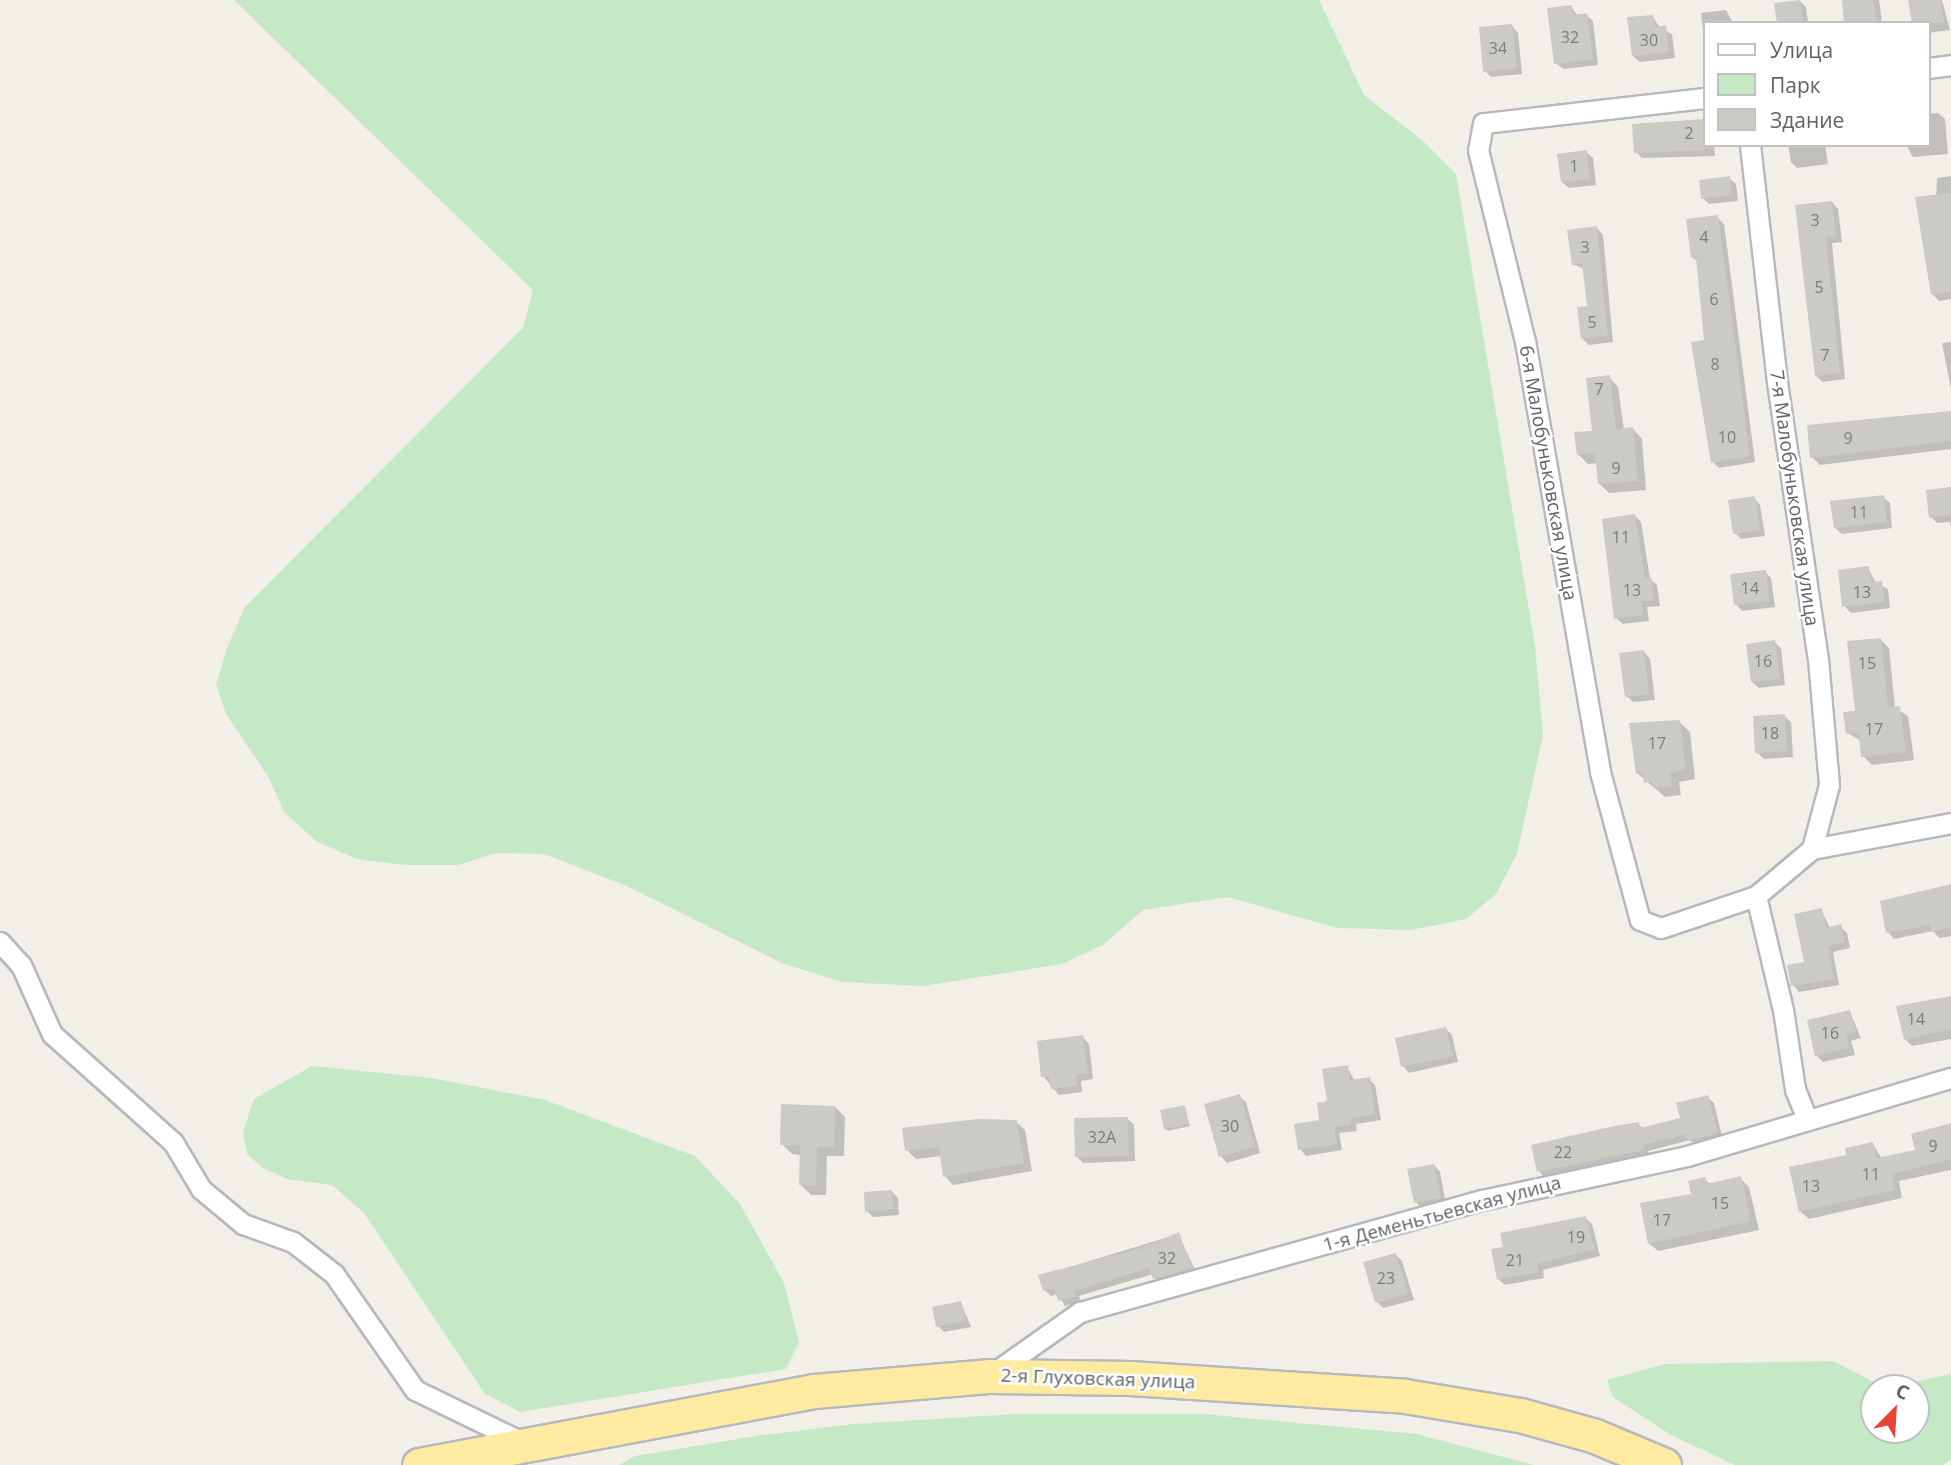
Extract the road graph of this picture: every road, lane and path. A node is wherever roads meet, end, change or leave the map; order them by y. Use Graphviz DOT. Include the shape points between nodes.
graph roads {
  1 [pos="1951,65"];
  2 [pos="1930,68"];
  3 [pos="1702,99"];
  4 [pos="1750,147"];
  5 [pos="1951,823"];
  6 [pos="1812,849"];
  7 [pos="1756,896"];
  8 [pos="0,942"];
  9 [pos="1951,1077"];
  10 [pos="1807,1119"];
  11 [pos="990,1376"];
  12 [pos="527,1445"];
  13 [pos="419,1465"];
  14 [pos="1664,1465"];
  1 -- 2 [label="street"];
  3 -- 7 [label="street, 6-я Малобуньковская улица" via="1483,123 1478,150 1525,341 1600,772 1640,920 1661,928"];
  4 -- 6 [label="street, 7-я Малобуньковская улица" via="1775,369 1819,671 1829,786"];
  5 -- 6 [label="street"];
  6 -- 7 [label="street"];
  7 -- 10 [label="street" via="1783,1010 1795,1089"];
  8 -- 12 [label="street" via="21,965 52,1034 173,1142 201,1189 243,1224 293,1241 334,1274 415,1390"];
  9 -- 10 [label="street, 1-я Деменьтьевская улица"];
  10 -- 11 [label="street, 1-я Деменьтьевская улица" via="1687,1156 1385,1225 1080,1312"];
  11 -- 12 [label="highway, 2-я Глуховская улица" via="814,1391"];
  11 -- 14 [label="highway, 2-я Глуховская улица" via="1143,1379 1405,1396 1520,1415 1595,1436"];
  12 -- 13 [label="highway, 2-я Глуховская улица"];
}
